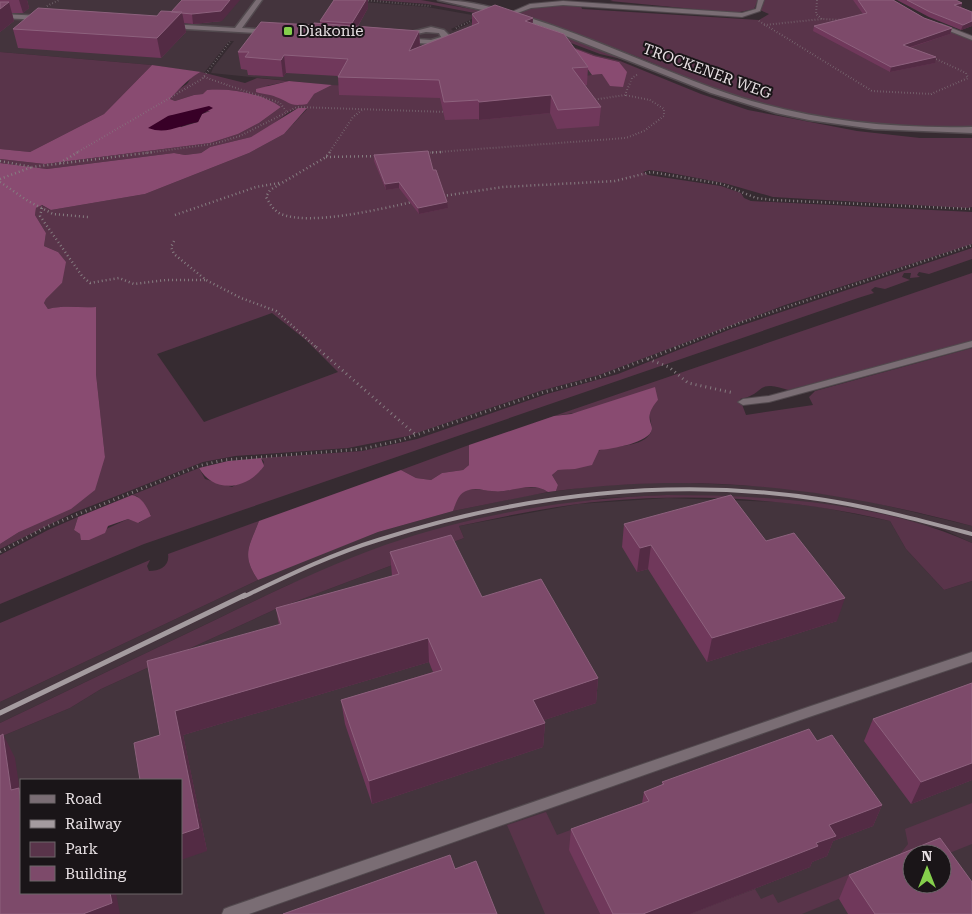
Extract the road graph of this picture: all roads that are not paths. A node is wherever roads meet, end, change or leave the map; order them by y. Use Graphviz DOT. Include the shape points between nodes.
graph roads {
  1 [pos="259,0"];
  2 [pos="441,0"];
  3 [pos="761,0"];
  4 [pos="585,2"];
  5 [pos="510,14"];
  6 [pos="0,16"];
  7 [pos="52,19"];
  8 [pos="934,23"];
  9 [pos="156,25"];
  10 [pos="237,30"];
  11 [pos="443,32"];
  12 [pos="280,33"];
  13 [pos="972,38"];
  14 [pos="972,130"];
  15 [pos="972,344"];
  16 [pos="742,398"];
  17 [pos="972,657"];
  18 [pos="229,914"];
  1 -- 10 [label="street"];
  2 -- 5 [label="street, TROCKENER WEG"];
  3 -- 4 [label="lane" via="758,10 742,14"];
  4 -- 5 [label="lane" via="540,4"];
  5 -- 14 [label="street, TROCKENER WEG" via="739,100 821,118 900,129"];
  6 -- 7 [label="street"];
  8 -- 13 [label="lane"];
  9 -- 10 [label="street"];
  10 -- 12 [label="street"];
  11 -- 11 [label="street" via="445,37 436,41 395,38 427,30"];
  15 -- 16 [label="lane" via="769,399"];
  17 -- 18 [label="lane"];
}
